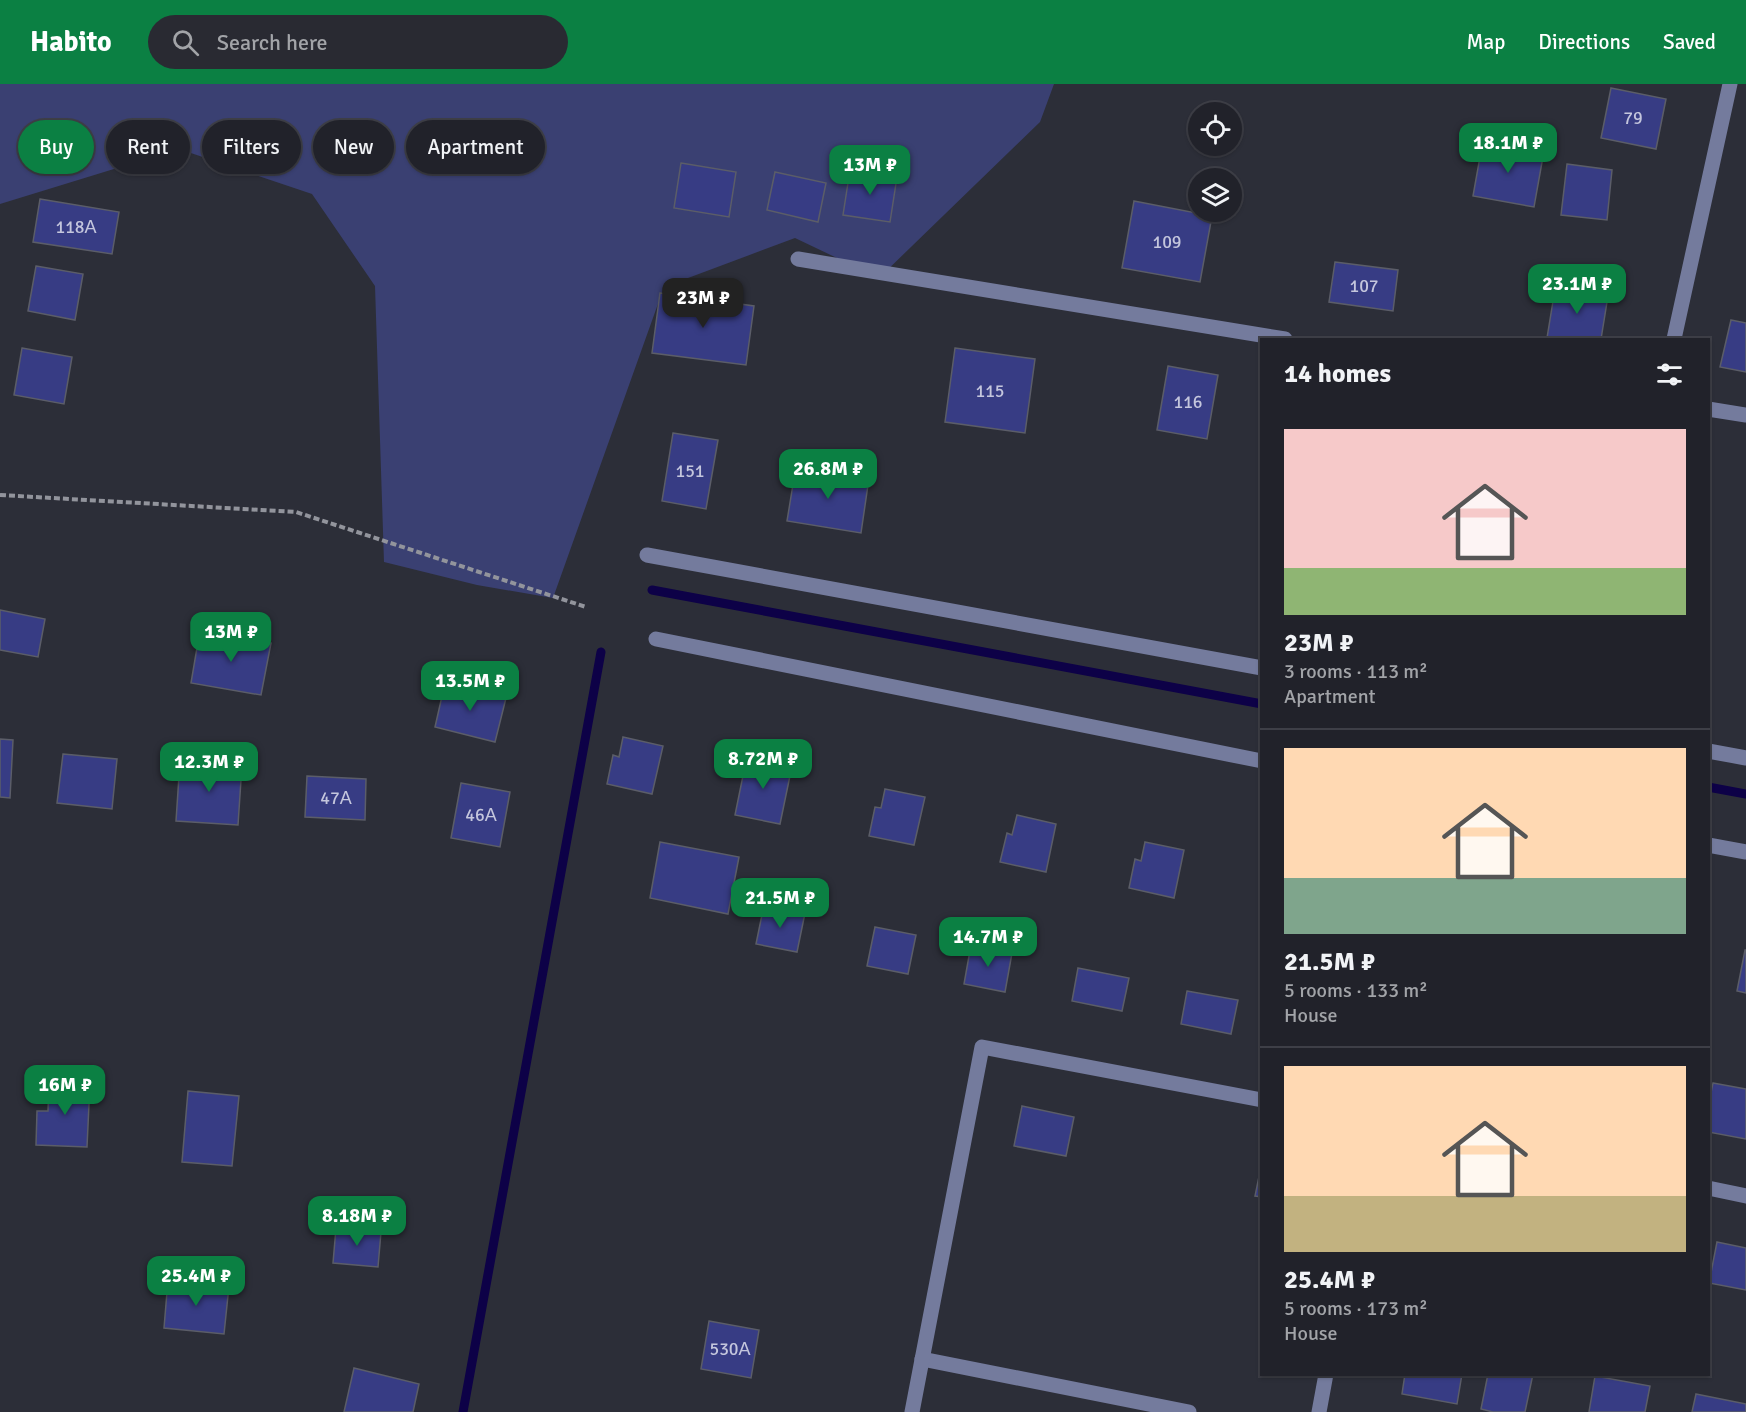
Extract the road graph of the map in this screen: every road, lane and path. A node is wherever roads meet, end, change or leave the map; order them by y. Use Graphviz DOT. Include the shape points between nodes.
graph roads {
  1 [pos="1730,84"];
  2 [pos="798,259"];
  3 [pos="1279,338"];
  4 [pos="1674,338"];
  5 [pos="1710,409"];
  6 [pos="1746,415"];
  7 [pos="0,495"];
  8 [pos="647,555"];
  9 [pos="586,607"];
  10 [pos="656,639"];
  11 [pos="1260,668"];
  12 [pos="1710,751"];
  13 [pos="1746,758"];
  14 [pos="1260,761"];
  15 [pos="1710,845"];
  16 [pos="1746,852"];
  17 [pos="1260,1101"];
  18 [pos="1710,1188"];
  19 [pos="1746,1196"];
  20 [pos="922,1359"];
  21 [pos="1326,1376"];
  22 [pos="912,1412"];
  23 [pos="1189,1412"];
  24 [pos="1319,1412"];
  1 -- 4 [label="lane"];
  2 -- 3 [label="lane"];
  5 -- 6 [label="lane"];
  7 -- 9 [label="path" via="296,512"];
  8 -- 11 [label="lane"];
  10 -- 14 [label="lane"];
  12 -- 13 [label="lane"];
  15 -- 16 [label="lane"];
  17 -- 20 [label="lane" via="982,1047"];
  18 -- 19 [label="lane"];
  20 -- 22 [label="lane"];
  20 -- 23 [label="lane"];
  21 -- 24 [label="lane"];
}
